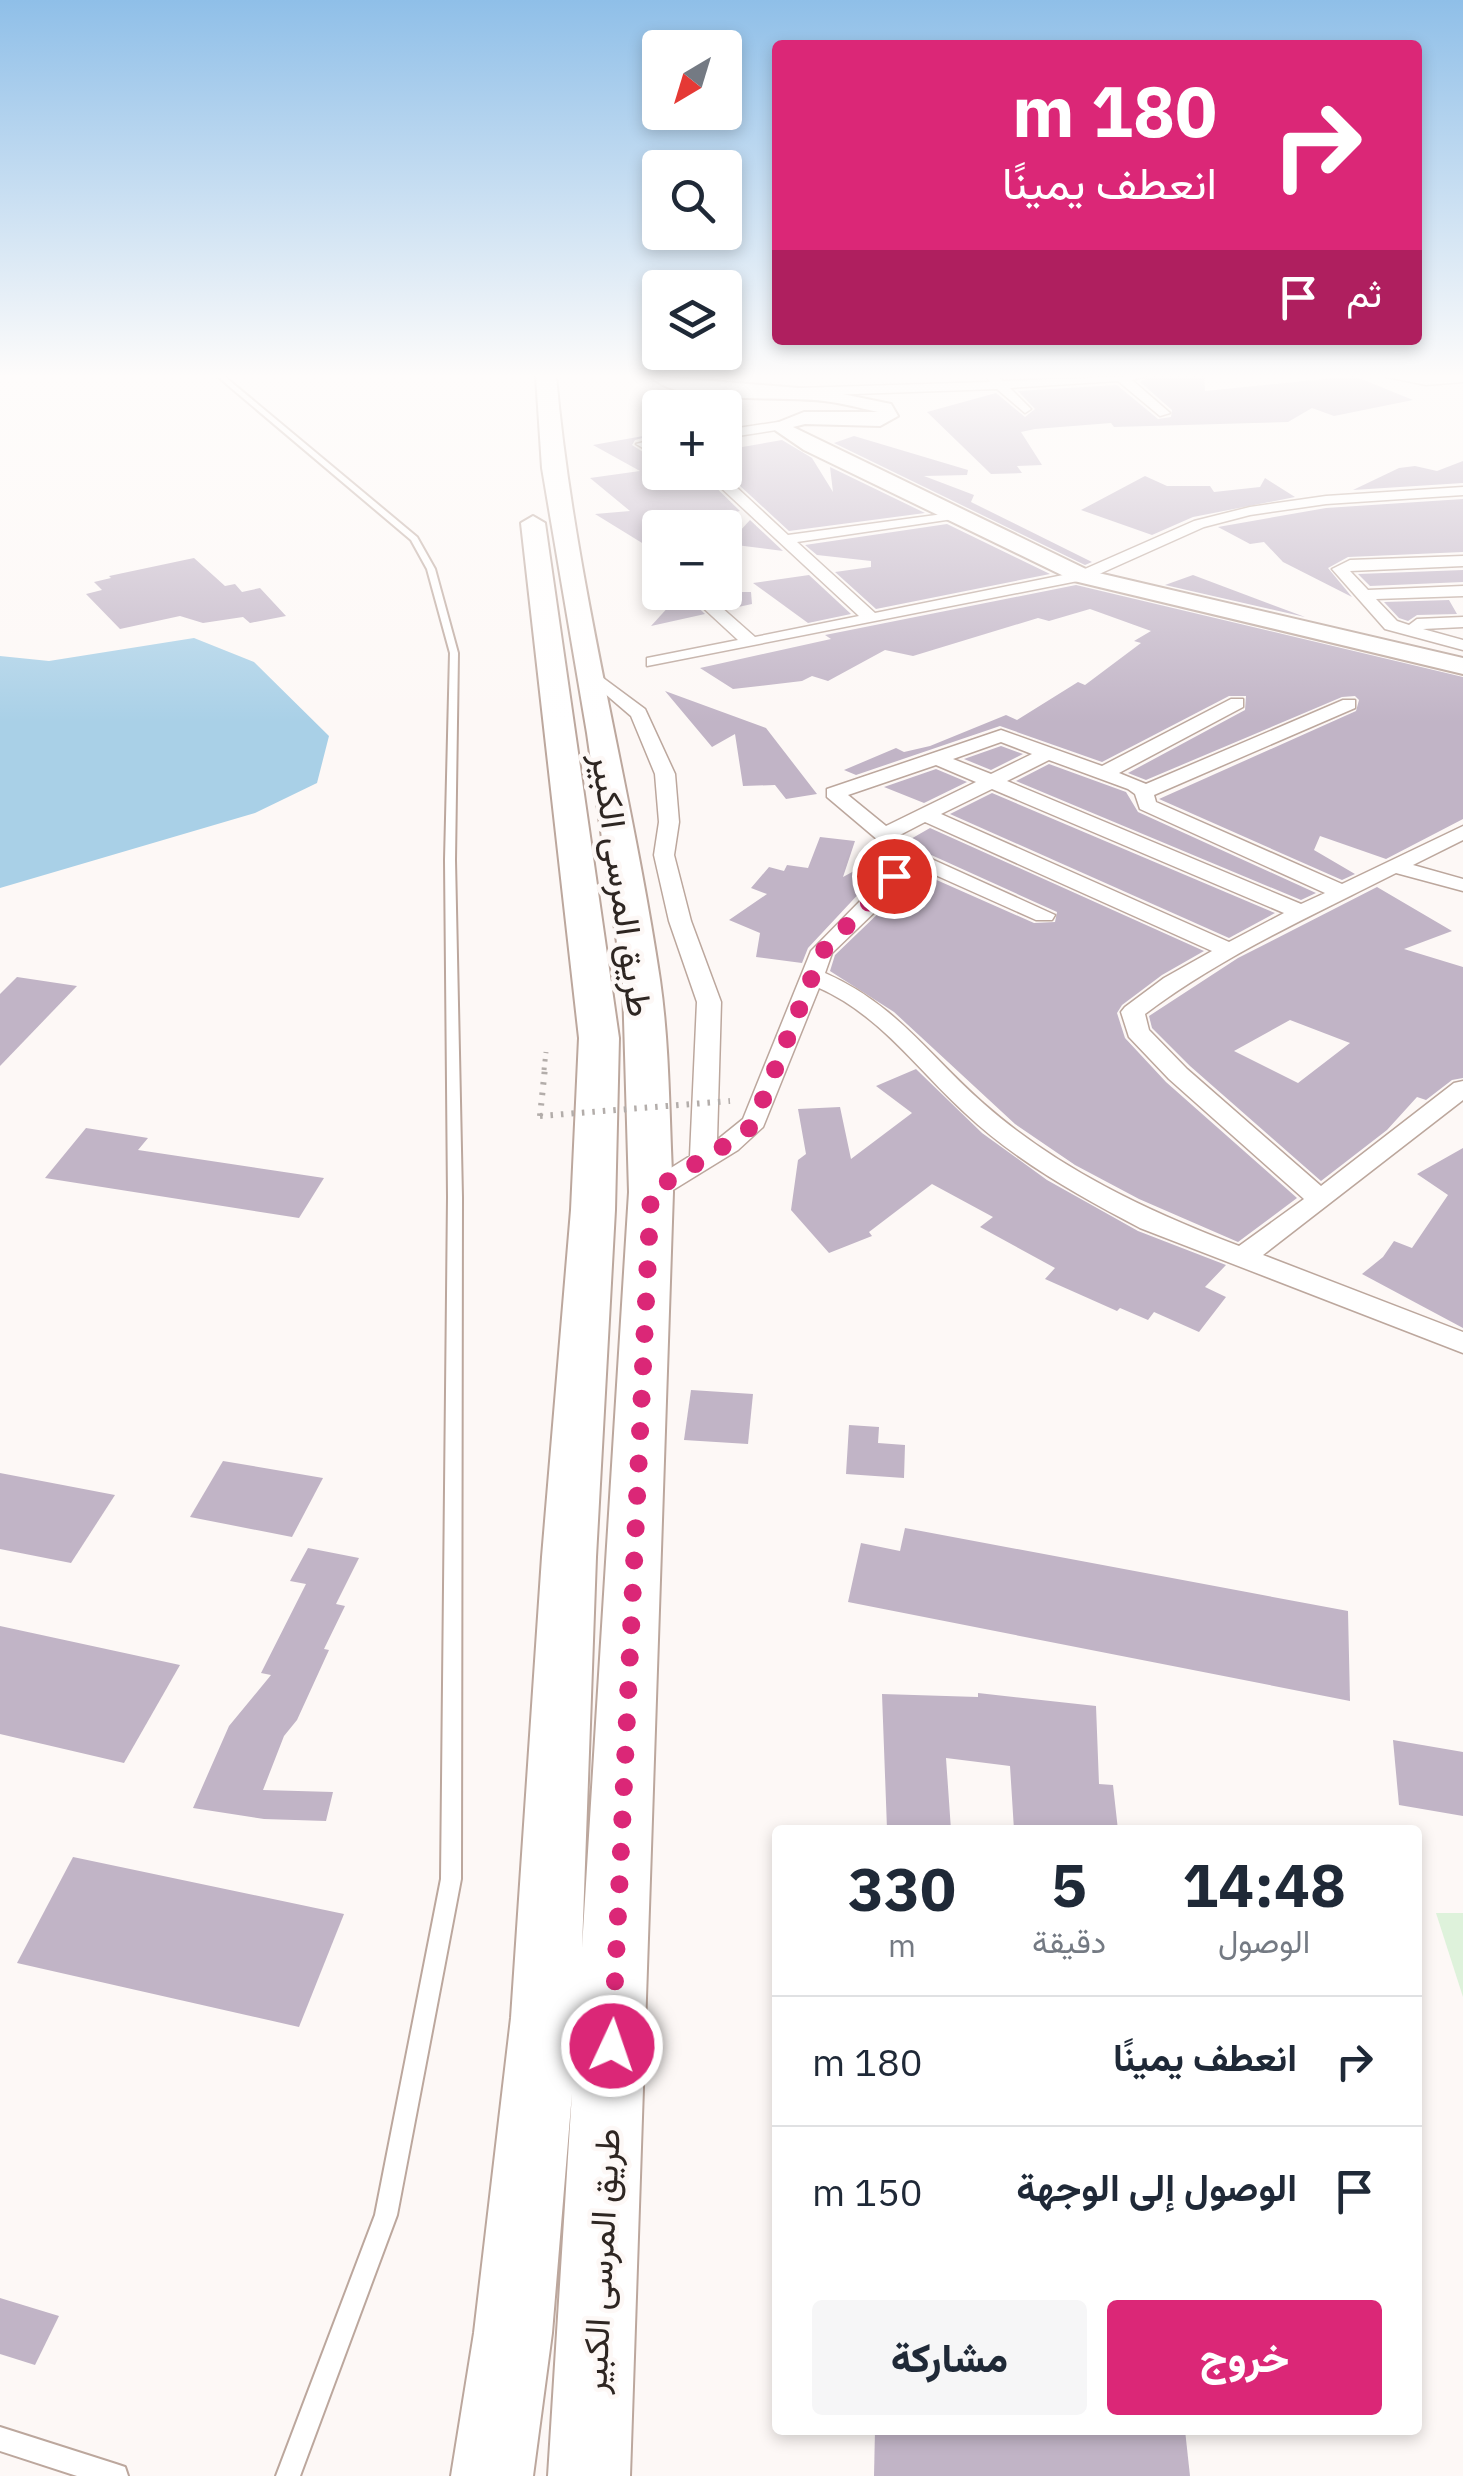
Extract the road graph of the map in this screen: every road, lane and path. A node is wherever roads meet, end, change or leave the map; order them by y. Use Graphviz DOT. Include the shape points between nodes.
graph roads {
  1 [pos="358,492"];
  2 [pos="529,492"];
  3 [pos="557,492"];
  4 [pos="731,492"];
  5 [pos="907,492"];
  6 [pos="1442,492"];
  7 [pos="953,515"];
  8 [pos="782,540"];
  9 [pos="1463,561"];
  10 [pos="1082,576"];
  11 [pos="1463,591"];
  12 [pos="1366,595"];
  13 [pos="714,610"];
  14 [pos="872,619"];
  15 [pos="1463,622"];
  16 [pos="1391,625"];
  17 [pos="752,643"];
  18 [pos="1463,645"];
  19 [pos="653,662"];
  20 [pos="1463,666"];
  21 [pos="591,674"];
  22 [pos="1236,703"];
  23 [pos="1349,704"];
  24 [pos="1050,752"];
  25 [pos="936,758"];
  26 [pos="1104,773"];
  27 [pos="994,783"];
  28 [pos="1144,792"];
  29 [pos="926,816"];
  30 [pos="1463,832"];
  31 [pos="884,835"];
  32 [pos="909,856"];
  33 [pos="1396,867"];
  34 [pos="1463,885"];
  35 [pos="1343,893"];
  36 [pos="1303,912"];
  37 [pos="1044,914"];
  38 [pos="1229,950"];
  39 [pos="810,975"];
  40 [pos="546,1052"];
  41 [pos="1463,1088"];
  42 [pos="730,1101"];
  43 [pos="540,1116"];
  44 [pos="702,1160"];
  45 [pos="651,1192"];
  46 [pos="1320,1199"];
  47 [pos="1240,1258"];
  48 [pos="1463,1343"];
  49 [pos="0,2440"];
  50 [pos="102,2474"];
  51 [pos="288,2476"];
  52 [pos="492,2476"];
  53 [pos="588,2476"];
  1 -- 51 [label="lane" via="414,538 432,570 454,652 451,1879 386,2214"];
  2 -- 52 [label="main road, طريق المرسى الكبير" via="599,1038 545,2018"];
  3 -- 21 [label="main road, طريق المرسى الكبير"];
  4 -- 8 [label="street"];
  5 -- 7 [label="main road"];
  6 -- 10 [label="street" via="1225,516"];
  7 -- 8 [label="street"];
  7 -- 10 [label="main road"];
  8 -- 14 [label="street"];
  9 -- 12 [label="street" via="1341,568"];
  10 -- 14 [label="street"];
  10 -- 20 [label="main road"];
  11 -- 12 [label="street"];
  12 -- 16 [label="street"];
  13 -- 17 [label="street"];
  14 -- 17 [label="street"];
  15 -- 16 [label="street"];
  16 -- 18 [label="street"];
  17 -- 19 [label="street"];
  21 -- 44 [label="street" via="639,713 665,774 670,822 664,855 709,1002"];
  21 -- 45 [label="main road, طريق المرسى الكبير" via="642,985"];
  22 -- 26 [label="street"];
  23 -- 28 [label="street"];
  24 -- 25 [label="street" via="1001,736"];
  24 -- 26 [label="street"];
  24 -- 27 [label="street"];
  25 -- 27 [label="street"];
  25 -- 31 [label="street" via="834,793"];
  26 -- 28 [label="street"];
  27 -- 29 [label="street"];
  27 -- 36 [label="street"];
  28 -- 35 [label="street" via="1147,805"];
  29 -- 31 [label="street"];
  29 -- 38 [label="street"];
  30 -- 33 [label="street"];
  31 -- 32 [label="street"];
  32 -- 37 [label="street"];
  32 -- 39 [label="street" via="822,952"];
  33 -- 34 [label="street"];
  33 -- 35 [label="street"];
  35 -- 36 [label="street"];
  36 -- 38 [label="street"];
  38 -- 46 [label="street" via="1140,1004 1132,1018 1137,1032"];
  39 -- 44 [label="street" via="754,1122"];
  39 -- 47 [label="street" via="882,1014 976,1110 1049,1166 1150,1222"];
  40 -- 43 [label="path"];
  41 -- 46 [label="street"];
  42 -- 43 [label="path, bridge"];
  44 -- 45 [label="street"];
  45 -- 53 [label="main road, طريق المرسى الكبير"];
  46 -- 47 [label="street"];
  47 -- 48 [label="street"];
  49 -- 50 [label="lane"];
}
